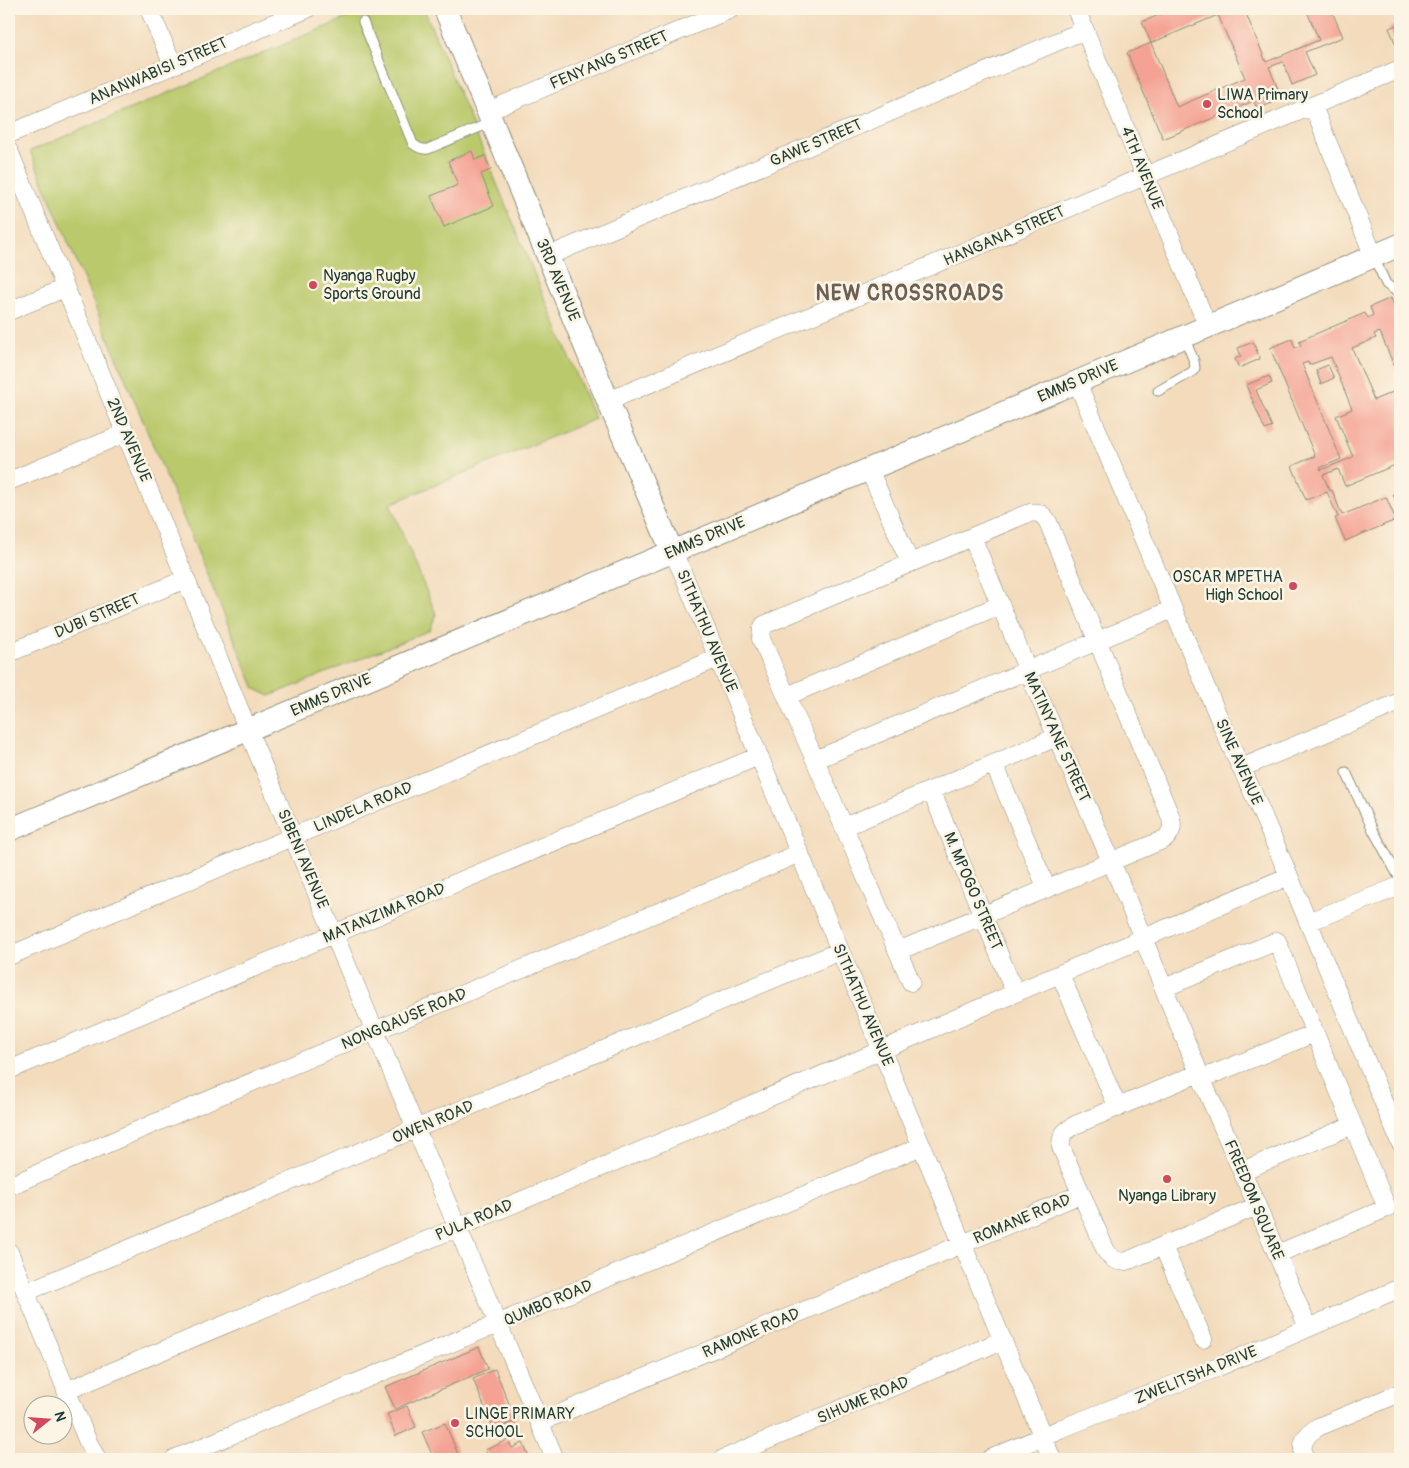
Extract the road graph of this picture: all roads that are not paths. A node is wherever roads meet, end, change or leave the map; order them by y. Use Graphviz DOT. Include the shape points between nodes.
graph roads {
  1 [pos="149,9"];
  2 [pos="307,9"];
  3 [pos="445,9"];
  4 [pos="731,9"];
  5 [pos="1076,9"];
  6 [pos="363,22"];
  7 [pos="1085,30"];
  8 [pos="172,65"];
  9 [pos="1400,69"];
  10 [pos="1312,106"];
  11 [pos="490,117"];
  12 [pos="9,134"];
  13 [pos="9,151"];
  14 [pos="1146,176"];
  15 [pos="1400,245"];
  16 [pos="548,256"];
  17 [pos="1374,257"];
  18 [pos="65,288"];
  19 [pos="1400,294"];
  20 [pos="9,312"];
  21 [pos="1208,326"];
  22 [pos="1184,337"];
  23 [pos="1077,382"];
  24 [pos="1158,391"];
  25 [pos="608,401"];
  26 [pos="126,433"];
  27 [pos="869,469"];
  28 [pos="9,482"];
  29 [pos="972,537"];
  30 [pos="672,551"];
  31 [pos="910,563"];
  32 [pos="186,579"];
  33 [pos="1000,605"];
  34 [pos="1173,610"];
  35 [pos="1098,642"];
  36 [pos="9,652"];
  37 [pos="718,658"];
  38 [pos="1028,671"];
  39 [pos="787,696"];
  40 [pos="1400,702"];
  41 [pos="248,729"];
  42 [pos="1057,737"];
  43 [pos="759,756"];
  44 [pos="816,760"];
  45 [pos="994,764"];
  46 [pos="1241,768"];
  47 [pos="1346,772"];
  48 [pos="931,790"];
  49 [pos="844,827"];
  50 [pos="9,830"];
  51 [pos="293,836"];
  52 [pos="800,853"];
  53 [pos="1112,862"];
  54 [pos="1289,876"];
  55 [pos="1400,879"];
  56 [pos="1400,886"];
  57 [pos="1047,889"];
  58 [pos="983,916"];
  59 [pos="1308,922"];
  60 [pos="334,934"];
  61 [pos="1143,938"];
  62 [pos="840,951"];
  63 [pos="898,951"];
  64 [pos="9,956"];
  65 [pos="1060,974"];
  66 [pos="911,982"];
  67 [pos="1164,988"];
  68 [pos="1015,993"];
  69 [pos="375,1031"];
  70 [pos="1315,1033"];
  71 [pos="882,1050"];
  72 [pos="9,1070"];
  73 [pos="1200,1076"];
  74 [pos="1118,1108"];
  75 [pos="1395,1116"];
  76 [pos="1353,1125"];
  77 [pos="416,1128"];
  78 [pos="1400,1142"];
  79 [pos="922,1146"];
  80 [pos="1242,1171"];
  81 [pos="9,1186"];
  82 [pos="1081,1194"];
  83 [pos="1257,1206"];
  84 [pos="458,1227"];
  85 [pos="963,1244"];
  86 [pos="1163,1246"];
  87 [pos="9,1252"];
  88 [pos="1277,1254"];
  89 [pos="1400,1288"];
  90 [pos="26,1292"];
  91 [pos="498,1324"];
  92 [pos="1308,1328"];
  93 [pos="1204,1339"];
  94 [pos="1003,1340"];
  95 [pos="66,1391"];
  96 [pos="1400,1393"];
  97 [pos="540,1422"];
  98 [pos="1043,1436"];
  99 [pos="97,1459"];
  100 [pos="174,1459"];
  101 [pos="555,1459"];
  102 [pos="723,1459"];
  103 [pos="990,1459"];
  104 [pos="1052,1459"];
  105 [pos="1305,1459"];
  1 -- 8 [label="street"];
  2 -- 8 [label="street, ANANWABISI STREET"];
  3 -- 11 [label="street, 3RD AVENUE"];
  4 -- 11 [label="street, FENYANG STREET"];
  5 -- 7 [label="street, 4TH AVENUE"];
  6 -- 11 [label="lane" via="416,147 428,149"];
  7 -- 14 [label="street, 4TH AVENUE"];
  7 -- 16 [label="street, GAWE STREET"];
  8 -- 12 [label="street, ANANWABISI STREET"];
  9 -- 10 [label="street, HANGANA STREET"];
  10 -- 14 [label="street, HANGANA STREET"];
  10 -- 17 [label="street"];
  11 -- 16 [label="street, 3RD AVENUE"];
  13 -- 18 [label="street, 2ND AVENUE"];
  14 -- 21 [label="street, 4TH AVENUE"];
  14 -- 25 [label="street, HANGANA STREET"];
  15 -- 17 [label="street, EMMS DRIVE"];
  16 -- 25 [label="street, 3RD AVENUE"];
  17 -- 19 [label="lane" via="1386,284"];
  17 -- 21 [label="street, EMMS DRIVE"];
  18 -- 20 [label="street"];
  18 -- 26 [label="street, 2ND AVENUE"];
  21 -- 22 [label="street, EMMS DRIVE"];
  22 -- 23 [label="street, EMMS DRIVE"];
  22 -- 24 [label="lane" via="1195,368"];
  23 -- 27 [label="street, EMMS DRIVE"];
  23 -- 34 [label="street, SINE AVENUE"];
  25 -- 30 [label="street, 3RD AVENUE"];
  26 -- 28 [label="street"];
  26 -- 32 [label="street, 2ND AVENUE"];
  27 -- 30 [label="street, EMMS DRIVE"];
  27 -- 31 [label="street"];
  29 -- 31 [label="street"];
  29 -- 33 [label="street, MATINYANE STREET"];
  29 -- 35 [label="street" via="1034,511 1040,513 1048,522"];
  30 -- 37 [label="street, SITHATHU AVENUE"];
  30 -- 41 [label="street, EMMS DRIVE"];
  31 -- 39 [label="street" via="764,625 761,639"];
  32 -- 36 [label="street, DUBI STREET"];
  32 -- 41 [label="street, 2ND AVENUE"];
  33 -- 38 [label="street, MATINYANE STREET"];
  33 -- 39 [label="street"];
  34 -- 35 [label="street"];
  34 -- 46 [label="street, SINE AVENUE"];
  35 -- 38 [label="street"];
  35 -- 53 [label="street" via="1172,827 1171,834 1165,838"];
  37 -- 43 [label="street, SITHATHU AVENUE"];
  37 -- 51 [label="street, LINDELA ROAD"];
  38 -- 42 [label="street, MATINYANE STREET"];
  38 -- 44 [label="street"];
  39 -- 44 [label="street"];
  40 -- 46 [label="street"];
  41 -- 50 [label="street, EMMS DRIVE"];
  41 -- 51 [label="street, SIBENI AVENUE"];
  42 -- 45 [label="street"];
  42 -- 53 [label="street, MATINYANE STREET"];
  43 -- 52 [label="street, SITHATHU AVENUE"];
  43 -- 60 [label="street, MATANZIMA ROAD"];
  44 -- 49 [label="street"];
  45 -- 48 [label="street"];
  45 -- 57 [label="street"];
  46 -- 54 [label="street, SINE AVENUE"];
  47 -- 55 [label="lane" via="1372,830"];
  48 -- 49 [label="street"];
  48 -- 58 [label="street, M. MPOGO STREET"];
  49 -- 63 [label="street"];
  51 -- 60 [label="street, SIBENI AVENUE"];
  51 -- 64 [label="street, LINDELA ROAD"];
  52 -- 62 [label="street, SITHATHU AVENUE"];
  52 -- 69 [label="street, NONGQAUSE ROAD"];
  53 -- 57 [label="street"];
  53 -- 61 [label="street, MATINYANE STREET"];
  54 -- 59 [label="street, SINE AVENUE"];
  54 -- 61 [label="street, PULA ROAD"];
  56 -- 59 [label="street"];
  57 -- 58 [label="street"];
  58 -- 63 [label="street"];
  58 -- 68 [label="street, M. MPOGO STREET"];
  59 -- 75 [label="street, SINE AVENUE"];
  60 -- 69 [label="street, SIBENI AVENUE"];
  60 -- 72 [label="street, MATANZIMA ROAD"];
  61 -- 65 [label="street, PULA ROAD"];
  61 -- 67 [label="street, MATINYANE STREET"];
  62 -- 71 [label="street, SITHATHU AVENUE"];
  62 -- 77 [label="street, OWEN ROAD"];
  63 -- 66 [label="street"];
  65 -- 68 [label="street, PULA ROAD"];
  65 -- 74 [label="street"];
  67 -- 70 [label="street" via="1277,941"];
  67 -- 73 [label="street, FREEDOM SQUARE"];
  68 -- 71 [label="street, PULA ROAD"];
  69 -- 77 [label="street, SIBENI AVENUE"];
  69 -- 81 [label="street, NONGQAUSE ROAD"];
  70 -- 73 [label="street"];
  70 -- 76 [label="street"];
  71 -- 79 [label="street, SITHATHU AVENUE"];
  71 -- 84 [label="street, PULA ROAD"];
  73 -- 74 [label="street"];
  73 -- 80 [label="street, FREEDOM SQUARE"];
  74 -- 82 [label="street" via="1063,1134 1061,1147"];
  75 -- 78 [label="street, SINE AVENUE"];
  76 -- 80 [label="street"];
  76 -- 88 [label="street" via="1388,1208"];
  77 -- 84 [label="street, SIBENI AVENUE"];
  77 -- 90 [label="street, OWEN ROAD"];
  79 -- 85 [label="street, SITHATHU AVENUE"];
  79 -- 91 [label="street, QUMBO ROAD"];
  80 -- 83 [label="street, FREEDOM SQUARE"];
  82 -- 85 [label="street, ROMANE ROAD"];
  82 -- 86 [label="street" via="1110,1257 1127,1261"];
  83 -- 86 [label="street"];
  83 -- 88 [label="street, FREEDOM SQUARE"];
  84 -- 91 [label="street, SIBENI AVENUE"];
  84 -- 95 [label="street, PULA ROAD"];
  85 -- 94 [label="street, SITHATHU AVENUE"];
  85 -- 97 [label="street, RAMONE ROAD"];
  86 -- 93 [label="street"];
  87 -- 90 [label="street"];
  88 -- 92 [label="street, FREEDOM SQUARE"];
  89 -- 92 [label="street, ZWELITSHA DRIVE"];
  90 -- 95 [label="street"];
  91 -- 97 [label="street, SIBENI AVENUE"];
  91 -- 100 [label="street, QUMBO ROAD"];
  92 -- 98 [label="street, ZWELITSHA DRIVE"];
  94 -- 98 [label="street, SITHATHU AVENUE"];
  94 -- 102 [label="street, SIHUME ROAD"];
  95 -- 99 [label="street"];
  96 -- 105 [label="street" via="1309,1433 1303,1442"];
  97 -- 101 [label="street, SIBENI AVENUE"];
  98 -- 103 [label="street, ZWELITSHA DRIVE"];
  98 -- 104 [label="street, SITHATHU AVENUE"];
}
